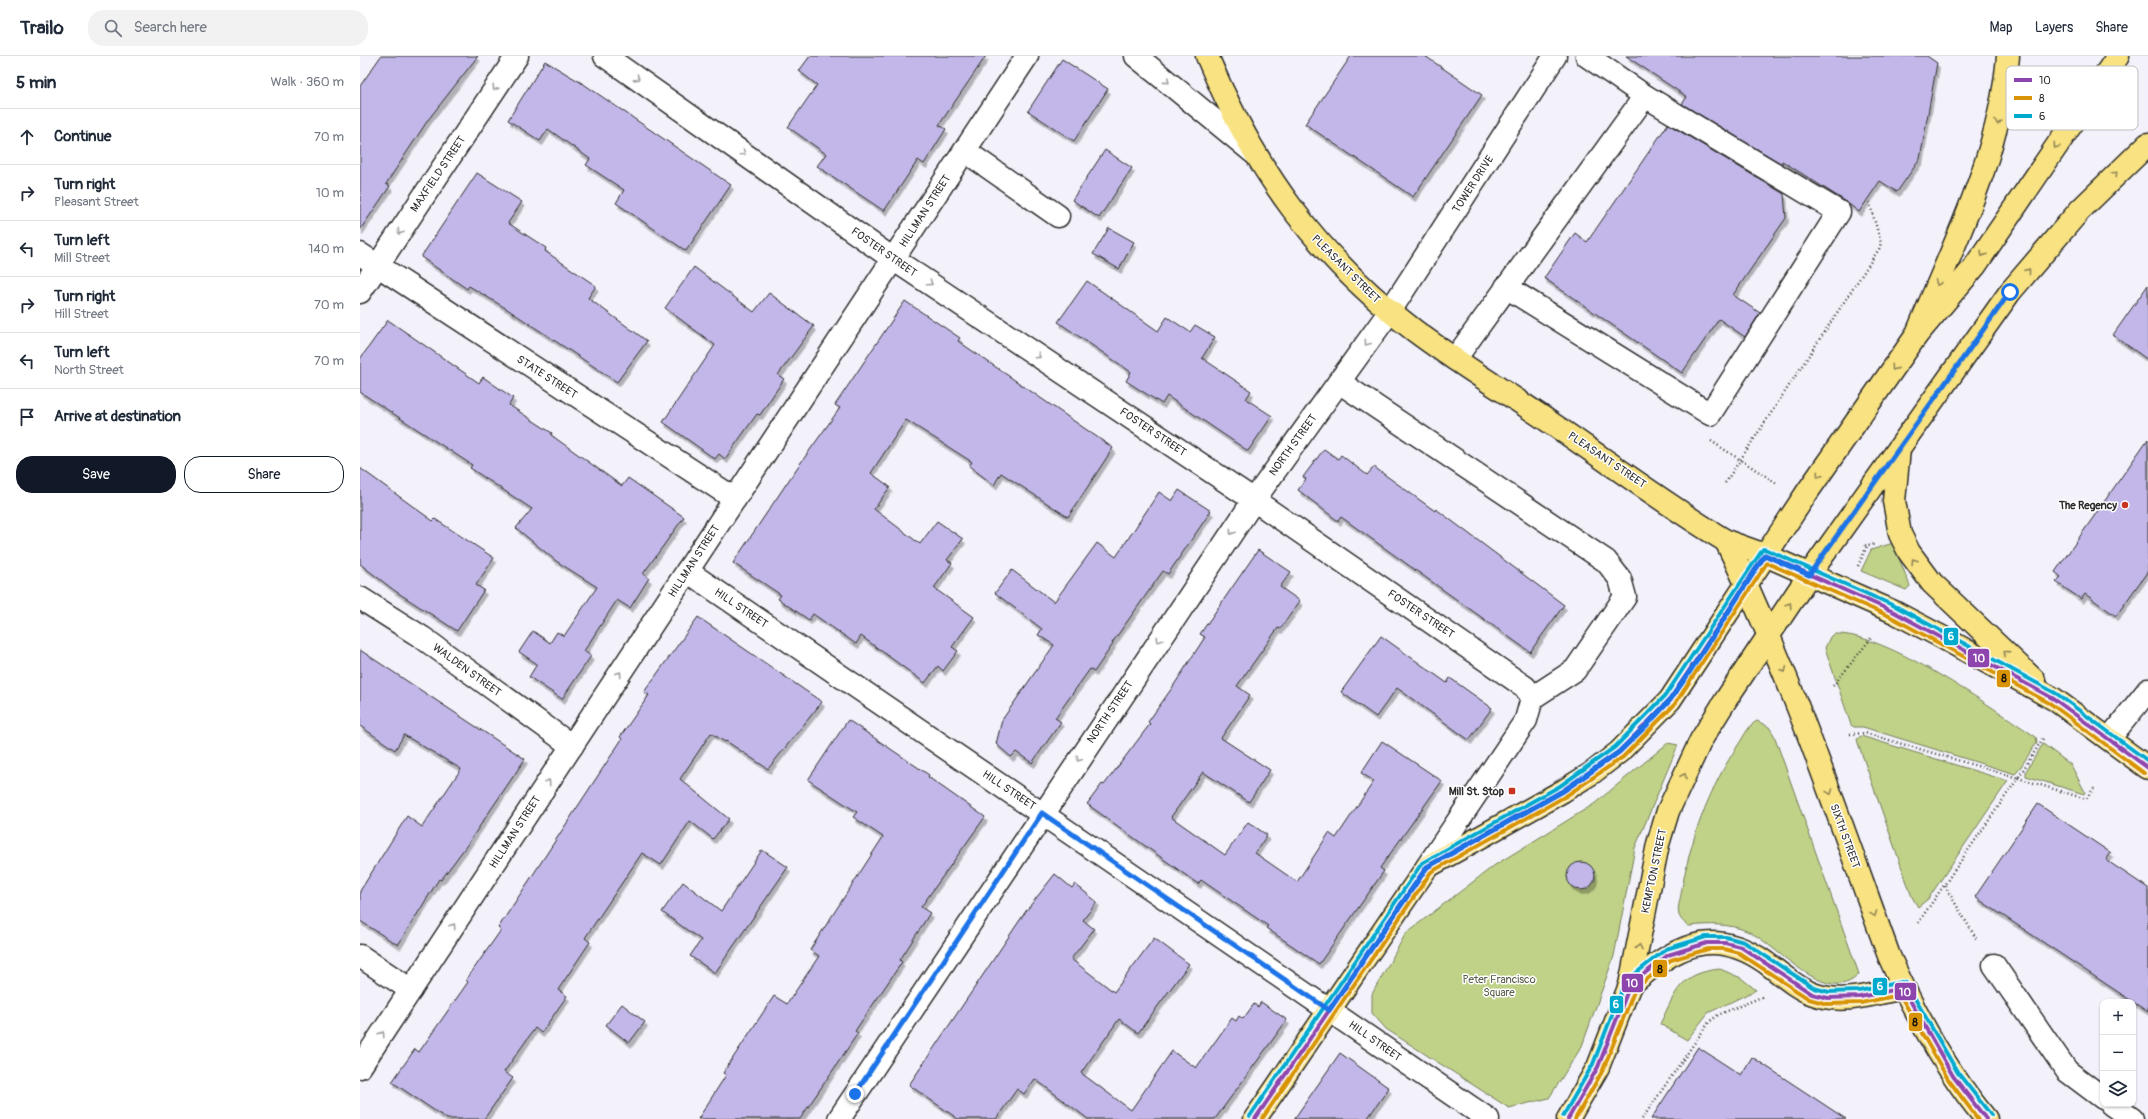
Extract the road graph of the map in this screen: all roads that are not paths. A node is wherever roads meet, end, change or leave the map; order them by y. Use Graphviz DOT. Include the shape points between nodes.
graph roads {
  1 [pos="517,56"];
  2 [pos="605,56"];
  3 [pos="1027,56"];
  4 [pos="1136,56"];
  5 [pos="1207,56"];
  6 [pos="1555,56"];
  7 [pos="1587,56"];
  8 [pos="2008,56"];
  9 [pos="2118,56"];
  10 [pos="2007,66"];
  11 [pos="2111,66"];
  12 [pos="2006,75"];
  13 [pos="1645,96"];
  14 [pos="2068,130"];
  15 [pos="2148,144"];
  16 [pos="965,151"];
  17 [pos="1254,153"];
  18 [pos="1058,216"];
  19 [pos="894,259"];
  20 [pos="369,260"];
  21 [pos="1506,287"];
  22 [pos="360,292"];
  23 [pos="1390,311"];
  24 [pos="1916,336"];
  25 [pos="1455,358"];
  26 [pos="1339,382"];
  27 [pos="1899,446"];
  28 [pos="735,499"];
  29 [pos="1254,500"];
  30 [pos="1726,541"];
  31 [pos="1765,555"];
  32 [pos="687,572"];
  33 [pos="1809,575"];
  34 [pos="1747,584"];
  35 [pos="360,598"];
  36 [pos="1768,634"];
  37 [pos="2148,690"];
  38 [pos="1532,698"];
  39 [pos="2054,699"];
  40 [pos="2110,740"];
  41 [pos="572,746"];
  42 [pos="2148,768"];
  43 [pos="1042,813"];
  44 [pos="1427,867"];
  45 [pos="360,956"];
  46 [pos="1994,965"];
  47 [pos="1630,985"];
  48 [pos="1904,988"];
  49 [pos="411,990"];
  50 [pos="1329,1010"];
  51 [pos="360,1067"];
  52 [pos="2100,1096"];
  53 [pos="2115,1107"];
  54 [pos="839,1119"];
  55 [pos="1255,1119"];
  56 [pos="1488,1119"];
  57 [pos="1568,1119"];
  58 [pos="1986,1119"];
  59 [pos="2132,1119"];
  1 -- 20 [label="street, MAXFIELD STREET, one-way"];
  2 -- 19 [label="street, FOSTER STREET, one-way"];
  3 -- 16 [label="street, HILLMAN STREET"];
  4 -- 17 [label="street, PLEASANT STREET, one-way"];
  5 -- 17 [label="main road" via="1235,119"];
  6 -- 23 [label="street, TOWER DRIVE"];
  7 -- 13 [label="street"];
  8 -- 10 [label="main road, one-way"];
  9 -- 11 [label="main road, one-way"];
  12 -- 24 [label="main road, one-way" via="2003,103 1984,170"];
  13 -- 21 [label="street"];
  13 -- 21 [label="street" via="1840,212 1710,414"];
  14 -- 24 [label="main road, one-way" via="1975,266"];
  27 -- 15 [label="main road, KEMPTON STREET, one-way" via="1978,336 2044,251 2080,210"];
  16 -- 18 [label="street"];
  16 -- 19 [label="street, HILLMAN STREET"];
  17 -- 23 [label="main road, PLEASANT STREET" via="1302,223 1350,275"];
  19 -- 28 [label="street, HILLMAN STREET"];
  19 -- 29 [label="street, FOSTER STREET, one-way"];
  20 -- 22 [label="street, MAXFIELD STREET"];
  20 -- 28 [label="street, STATE STREET"];
  21 -- 25 [label="street"];
  23 -- 25 [label="main road, PLEASANT STREET"];
  23 -- 26 [label="street, NORTH STREET, one-way"];
  24 -- 31 [label="main road, one-way"];
  25 -- 30 [label="main road, PLEASANT STREET"];
  26 -- 29 [label="street, NORTH STREET"];
  26 -- 38 [label="street" via="1606,561 1620,579 1625,597 1575,670"];
  27 -- 33 [label="main road, KEMPTON STREET"];
  39 -- 27 [label="main road, one-way" via="1932,583 1909,552 1900,534 1894,501"];
  28 -- 32 [label="street, HILLMAN STREET"];
  29 -- 38 [label="street, FOSTER STREET" via="1518,681"];
  29 -- 43 [label="street, NORTH STREET, one-way"];
  30 -- 31 [label="main road, PLEASANT STREET"];
  30 -- 34 [label="main road, SIXTH STREET"];
  31 -- 33 [label="main road, PLEASANT STREET"];
  31 -- 34 [label="main road"];
  41 -- 32 [label="street, HILLMAN STREET, one-way"];
  32 -- 43 [label="street, HILL STREET"];
  36 -- 33 [label="main road, KEMPTON STREET, one-way"];
  33 -- 39 [label="main road, PLEASANT STREET" via="1894,612"];
  34 -- 36 [label="main road, SIXTH STREET"];
  34 -- 44 [label="main road" via="1670,700 1619,752 1563,791"];
  35 -- 41 [label="street, WALDEN STREET" via="423,638"];
  47 -- 36 [label="main road, KEMPTON STREET, one-way" via="1658,844 1668,811 1701,740"];
  36 -- 48 [label="main road, SIXTH STREET, one-way" via="1797,702 1889,956"];
  37 -- 40 [label="street"];
  38 -- 44 [label="street" via="1526,720"];
  39 -- 40 [label="main road, PLEASANT STREET"];
  40 -- 42 [label="main road, PLEASANT STREET"];
  49 -- 41 [label="street, HILLMAN STREET, one-way"];
  43 -- 50 [label="street, HILL STREET"];
  43 -- 54 [label="street, NORTH STREET"];
  44 -- 50 [label="main road"];
  45 -- 49 [label="street"];
  46 -- 52 [label="street" via="2067,1071"];
  47 -- 48 [label="main road" via="1668,955 1707,943 1725,943 1741,947 1798,986 1818,995 1844,999"];
  47 -- 57 [label="main road, KEMPTON STREET" via="1598,1067"];
  48 -- 58 [label="main road, SIXTH STREET" via="1953,1076"];
  51 -- 49 [label="street, HILLMAN STREET, one-way"];
  50 -- 55 [label="main road"];
  50 -- 56 [label="street, HILL STREET"];
  53 -- 59 [label="street"];
}
